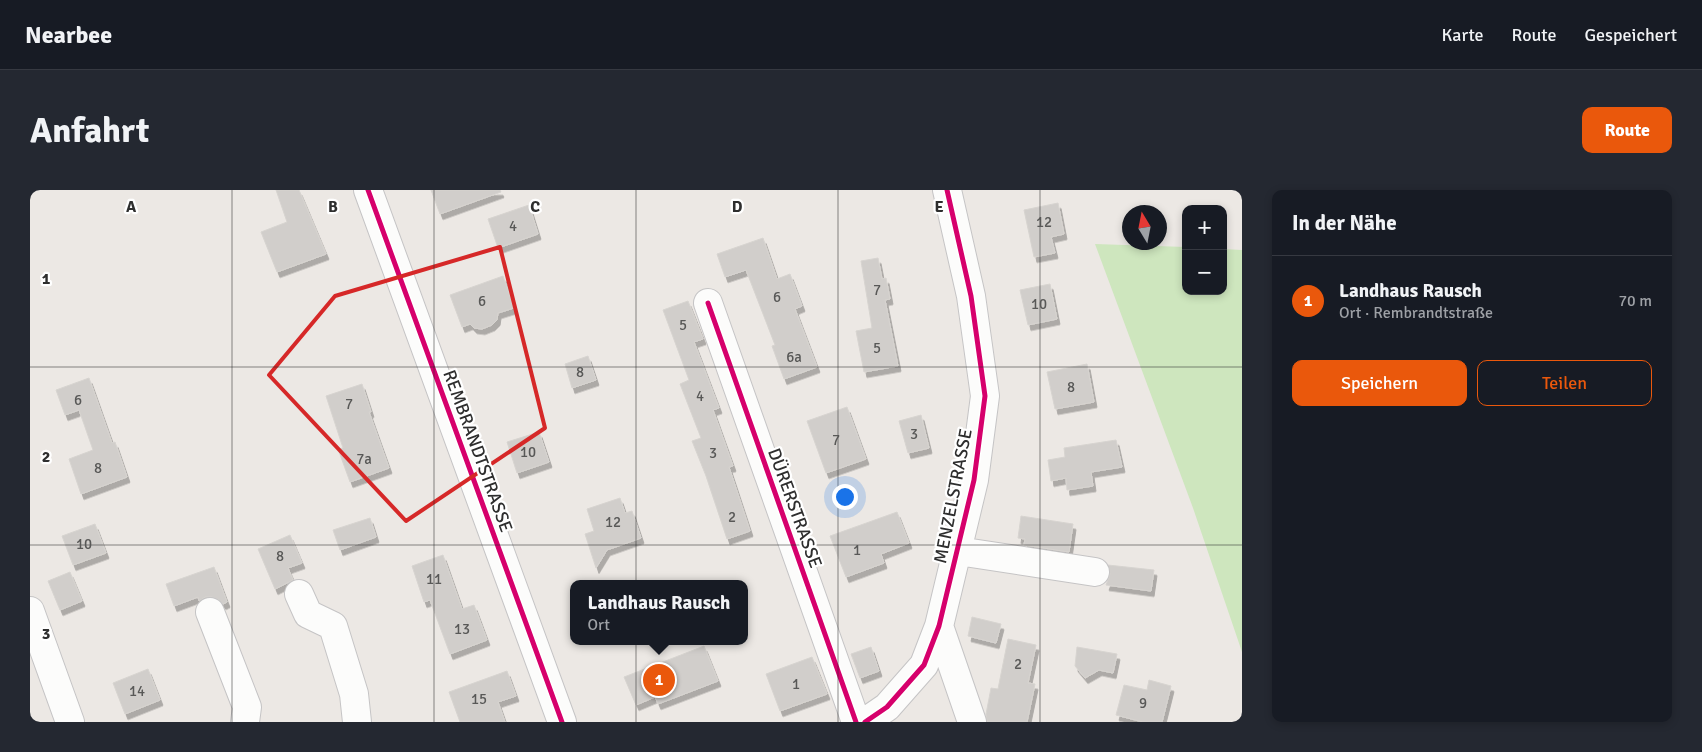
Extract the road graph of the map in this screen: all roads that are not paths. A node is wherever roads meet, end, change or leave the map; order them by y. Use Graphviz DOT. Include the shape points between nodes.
graph roads {
  1 [pos="368,190"];
  2 [pos="947,190"];
  3 [pos="708,303"];
  4 [pos="958,551"];
  5 [pos="1095,572"];
  6 [pos="299,594"];
  7 [pos="30,611"];
  8 [pos="210,612"];
  9 [pos="939,626"];
  10 [pos="70,722"];
  11 [pos="245,722"];
  12 [pos="357,722"];
  13 [pos="562,722"];
  14 [pos="856,722"];
  15 [pos="865,722"];
  16 [pos="972,722"];
  1 -- 13 [label="street, REMBRANDTSTRASSE"];
  2 -- 4 [label="street, MENZELSTRASSE" via="971,296 985,396 974,480"];
  3 -- 14 [label="street, DÜRERSTRASSE"];
  4 -- 5 [label="street"];
  4 -- 9 [label="street, MENZELSTRASSE"];
  6 -- 12 [label="street" via="308,614 333,626 354,694"];
  7 -- 10 [label="street"];
  8 -- 11 [label="street" via="247,707"];
  9 -- 15 [label="street, MENZELSTRASSE" via="924,665 887,707"];
  9 -- 16 [label="street"];
}
